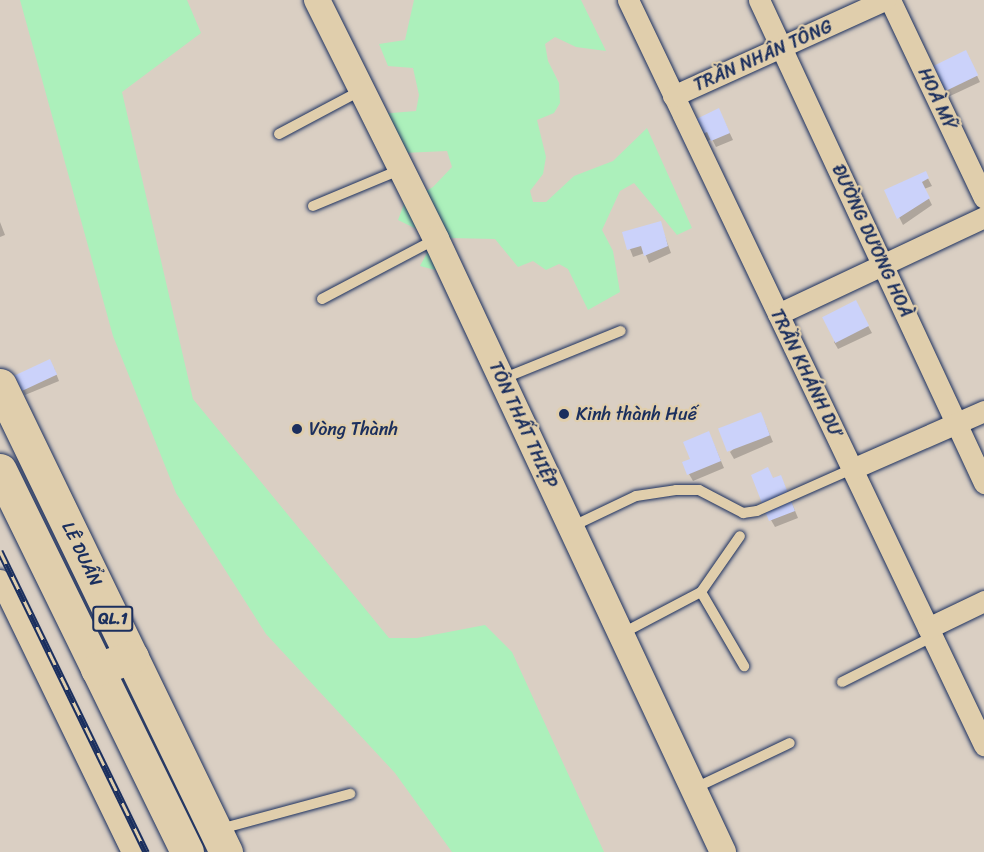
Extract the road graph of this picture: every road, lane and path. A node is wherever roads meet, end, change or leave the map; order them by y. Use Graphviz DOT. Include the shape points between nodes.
graph roads {
  1 [pos="317,0"];
  2 [pos="627,0"];
  3 [pos="759,0"];
  4 [pos="885,0"];
  5 [pos="890,0"];
  6 [pos="783,47"];
  7 [pos="360,91"];
  8 [pos="674,96"];
  9 [pos="279,134"];
  10 [pos="403,168"];
  11 [pos="984,198"];
  12 [pos="313,206"];
  13 [pos="984,217"];
  14 [pos="436,239"];
  15 [pos="883,265"];
  16 [pos="322,299"];
  17 [pos="778,314"];
  18 [pos="621,331"];
  19 [pos="502,380"];
  20 [pos="0,385"];
  21 [pos="984,411"];
  22 [pos="956,424"];
  23 [pos="852,469"];
  24 [pos="0,470"];
  25 [pos="984,483"];
  26 [pos="570,527"];
  27 [pos="740,536"];
  28 [pos="0,580"];
  29 [pos="701,592"];
  30 [pos="984,601"];
  31 [pos="930,632"];
  32 [pos="620,634"];
  33 [pos="132,657"];
  34 [pos="744,666"];
  35 [pos="97,669"];
  36 [pos="842,682"];
  37 [pos="790,743"];
  38 [pos="984,745"];
  39 [pos="693,789"];
  40 [pos="350,794"];
  41 [pos="221,841"];
  42 [pos="126,850"];
  43 [pos="187,852"];
  44 [pos="723,852"];
  1 -- 7 [label="street, TÔN THẤT THIỆP"];
  2 -- 8 [label="street, TRẦN KHÁNH DƯ"];
  3 -- 6 [label="street, ĐƯỜNG DƯƠNG HOÀ"];
  4 -- 6 [label="street, TRẦN NHÂN TÔNG"];
  5 -- 11 [label="street, HOÀ MỸ"];
  6 -- 8 [label="street, TRẦN NHÂN TÔNG"];
  6 -- 15 [label="street, ĐƯỜNG DƯƠNG HOÀ"];
  7 -- 9 [label="lane"];
  7 -- 10 [label="street, TÔN THẤT THIỆP"];
  8 -- 17 [label="street, TRẦN KHÁNH DƯ"];
  10 -- 12 [label="lane"];
  10 -- 14 [label="street, TÔN THẤT THIỆP"];
  13 -- 15 [label="street"];
  14 -- 16 [label="lane"];
  14 -- 19 [label="street, TÔN THẤT THIỆP"];
  15 -- 17 [label="street"];
  15 -- 22 [label="street, ĐƯỜNG DƯƠNG HOÀ"];
  17 -- 23 [label="street, TRẦN KHÁNH DƯ"];
  18 -- 19 [label="lane"];
  19 -- 26 [label="street, TÔN THẤT THIỆP"];
  20 -- 33 [label="main road, LÊ DUẨN / QL.1"];
  21 -- 22 [label="street"];
  22 -- 23 [label="street"];
  22 -- 25 [label="street, ĐƯỜNG DƯƠNG HOÀ"];
  23 -- 26 [label="lane" via="757,511 743,513 699,490 676,490 636,496"];
  23 -- 31 [label="street, TRẦN KHÁNH DƯ"];
  24 -- 35 [label="main road, LÊ DUẨN / QL.1"];
  26 -- 32 [label="street, TÔN THẤT THIỆP"];
  27 -- 29 [label="lane"];
  28 -- 42 [label="street"];
  29 -- 32 [label="lane"];
  29 -- 34 [label="lane"];
  30 -- 31 [label="street"];
  31 -- 36 [label="lane"];
  31 -- 38 [label="street, TRẦN KHÁNH DƯ"];
  32 -- 39 [label="street, TÔN THẤT THIỆP"];
  33 -- 35 [label="main road"];
  33 -- 41 [label="main road, LÊ DUẨN / QL.1"];
  35 -- 43 [label="main road, LÊ DUẨN / QL.1"];
  37 -- 39 [label="lane"];
  39 -- 44 [label="street, TÔN THẤT THIỆP"];
  40 -- 41 [label="lane"];
}
